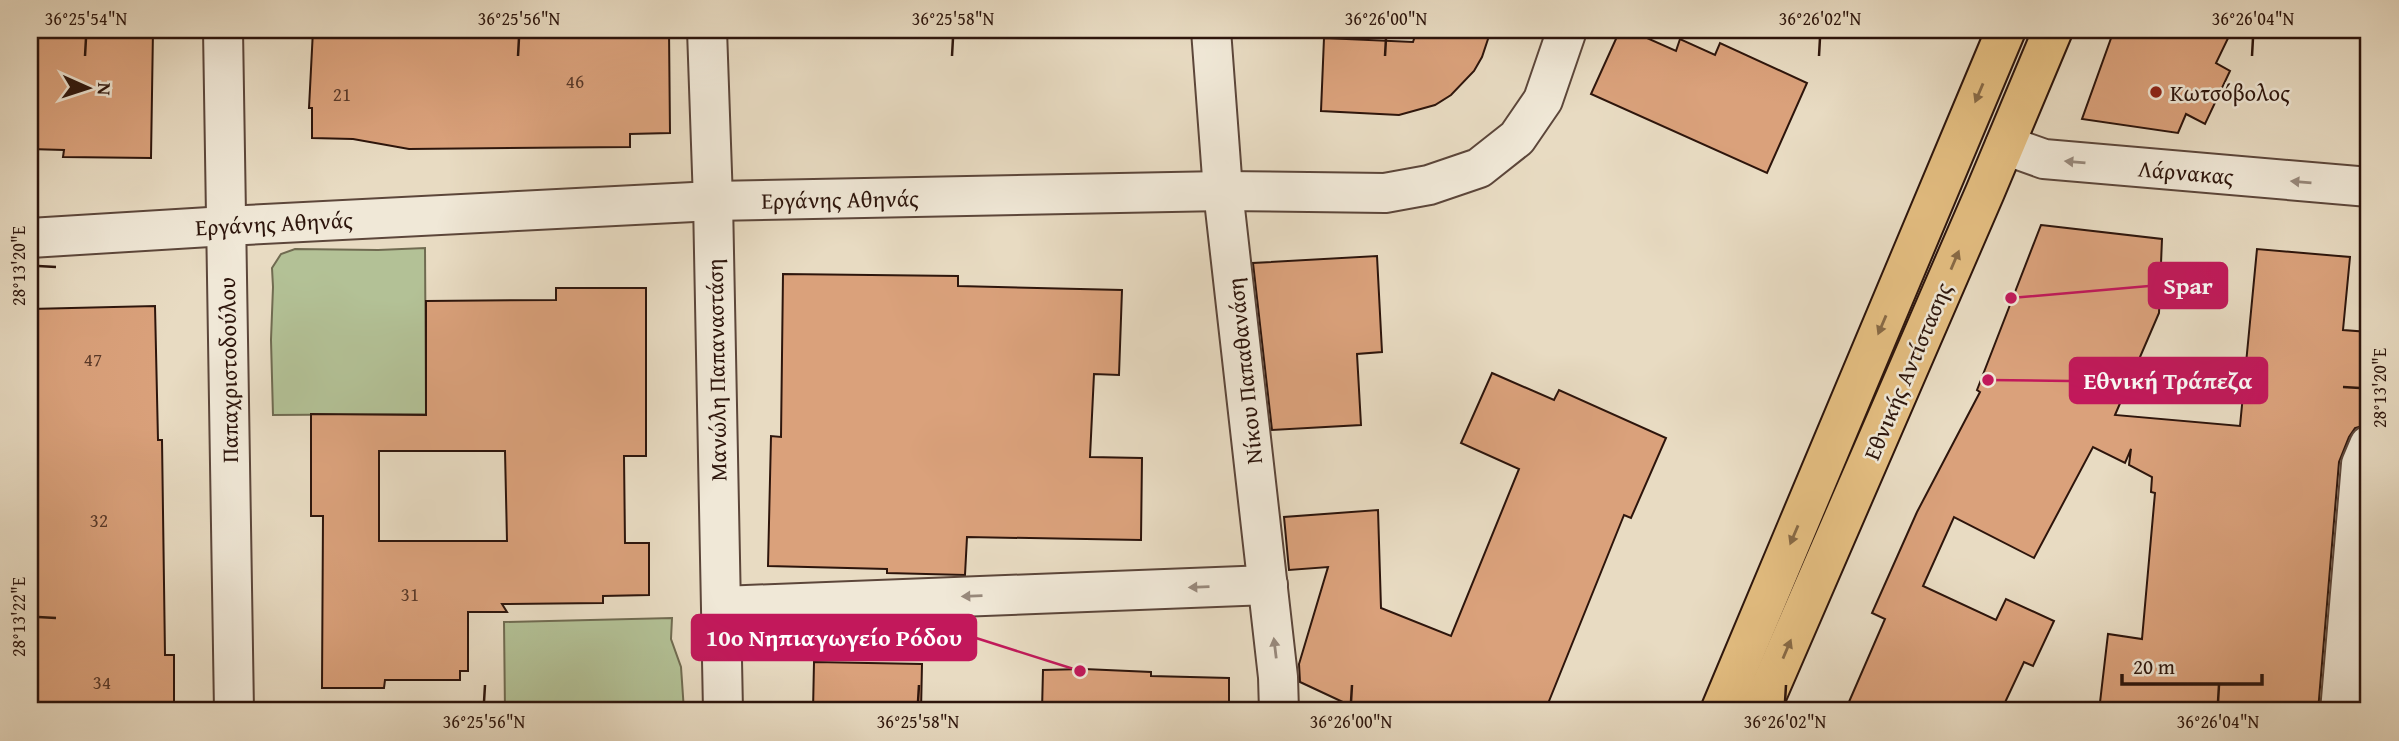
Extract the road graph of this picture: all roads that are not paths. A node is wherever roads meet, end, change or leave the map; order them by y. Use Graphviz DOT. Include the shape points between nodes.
graph roads {
  1 [pos="223,30"];
  2 [pos="707,30"];
  3 [pos="1212,30"];
  4 [pos="1567,30"];
  5 [pos="2006,30"];
  6 [pos="2053,30"];
  7 [pos="2005,145"];
  8 [pos="2369,187"];
  9 [pos="1223,191"];
  10 [pos="713,201"];
  11 [pos="226,226"];
  12 [pos="30,238"];
  13 [pos="2369,445"];
  14 [pos="1268,585"];
  15 [pos="722,606"];
  16 [pos="234,711"];
  17 [pos="723,711"];
  18 [pos="1279,711"];
  19 [pos="1720,711"];
  20 [pos="1760,711"];
  21 [pos="2340,711"];
  1 -- 11 [label="street, Παπαχριστοδούλου"];
  2 -- 10 [label="street, Μανώλη Παπαναστάση"];
  3 -- 9 [label="street, Νίκου Παπαθανάση"];
  4 -- 9 [label="street, Εργάνης Αθηνάς" via="1544,100 1517,138 1479,168 1429,185 1385,193"];
  5 -- 19 [label="main road, Εθνικής Αντίστασης, one-way"];
  6 -- 7 [label="main road, Εθνικής Αντίστασης"];
  8 -- 7 [label="street, Λάρνακας, one-way" via="2044,159"];
  20 -- 7 [label="main road, Εθνικής Αντίστασης, one-way"];
  9 -- 10 [label="street, Εργάνης Αθηνάς"];
  9 -- 14 [label="street, Νίκου Παπαθανάση"];
  10 -- 11 [label="street, Εργάνης Αθηνάς"];
  10 -- 15 [label="street, Μανώλη Παπαναστάση"];
  11 -- 12 [label="street, Εργάνης Αθηνάς"];
  11 -- 16 [label="street, Παπαχριστοδούλου"];
  13 -- 21 [label="street" via="2361,464"];
  14 -- 15 [label="street, one-way"];
  18 -- 14 [label="street, Νίκου Παπαθανάση, one-way"];
  15 -- 17 [label="street, Μανώλη Παπαναστάση"];
}
